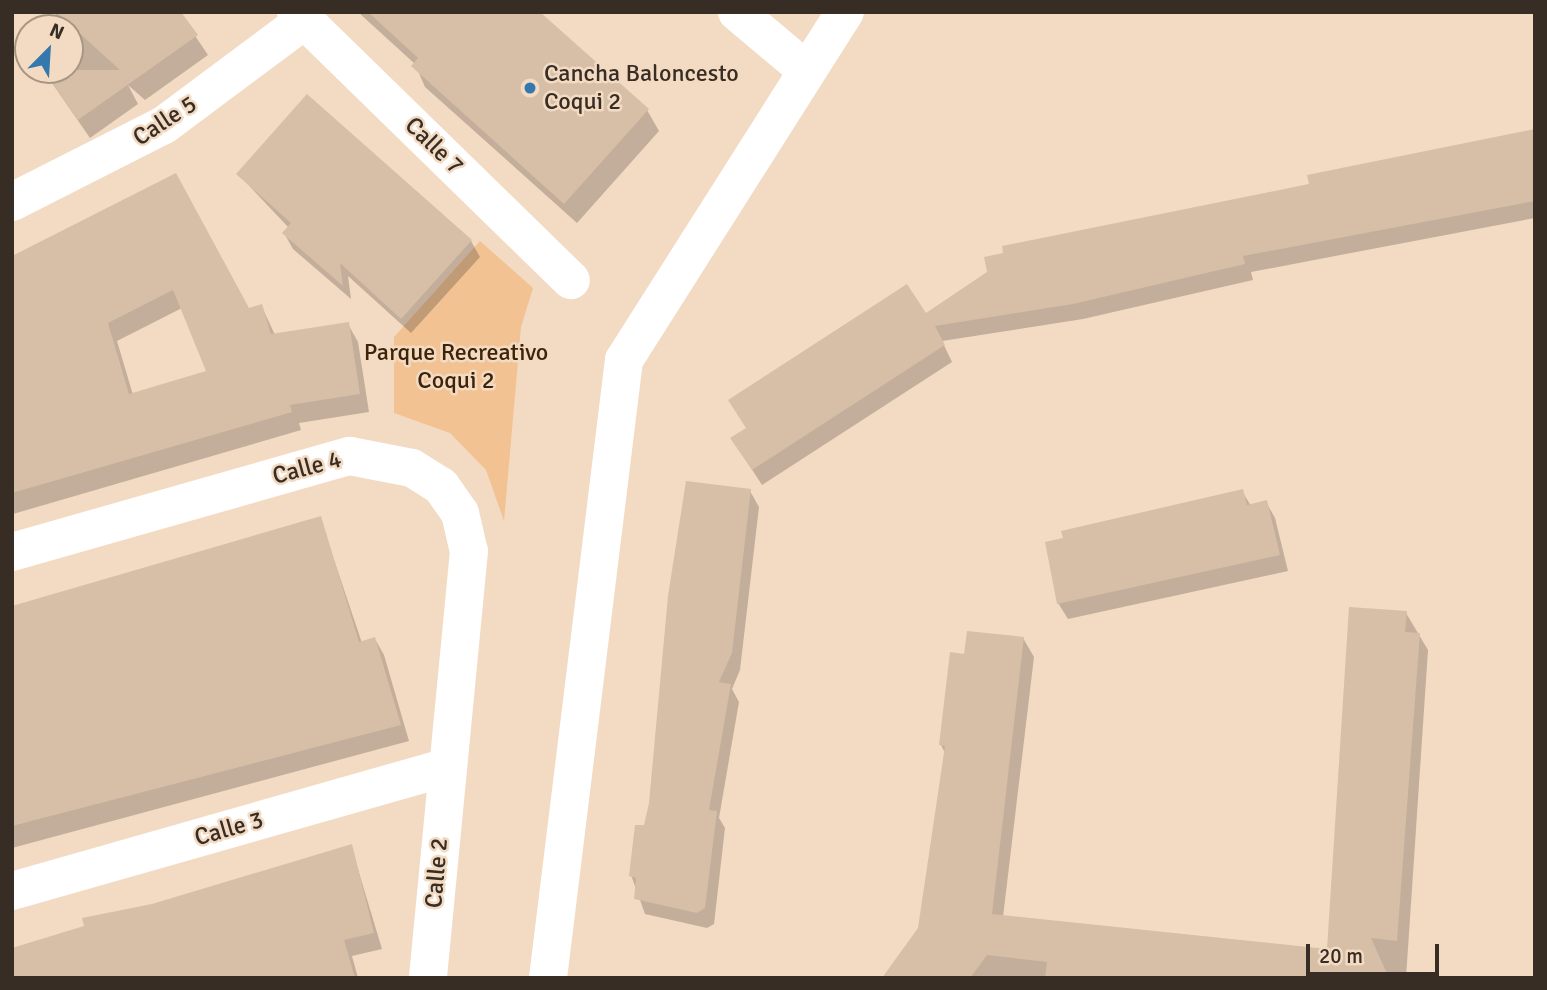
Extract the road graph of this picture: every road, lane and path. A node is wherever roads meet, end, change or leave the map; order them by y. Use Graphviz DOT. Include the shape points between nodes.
graph roads {
  1 [pos="737,12"];
  2 [pos="845,12"];
  3 [pos="301,16"];
  4 [pos="805,69"];
  5 [pos="12,202"];
  6 [pos="570,280"];
  7 [pos="12,552"];
  8 [pos="447,767"];
  9 [pos="12,891"];
  10 [pos="428,978"];
  11 [pos="548,978"];
  1 -- 4 [label="street"];
  2 -- 4 [label="street"];
  3 -- 5 [label="street, Calle 5" via="164,125"];
  3 -- 6 [label="street, Calle 7"];
  4 -- 11 [label="street" via="624,360"];
  7 -- 8 [label="street, Calle 4" via="350,456 412,468 441,486 460,513 469,551"];
  8 -- 9 [label="street, Calle 3"];
  8 -- 10 [label="street, Calle 2"];
}
